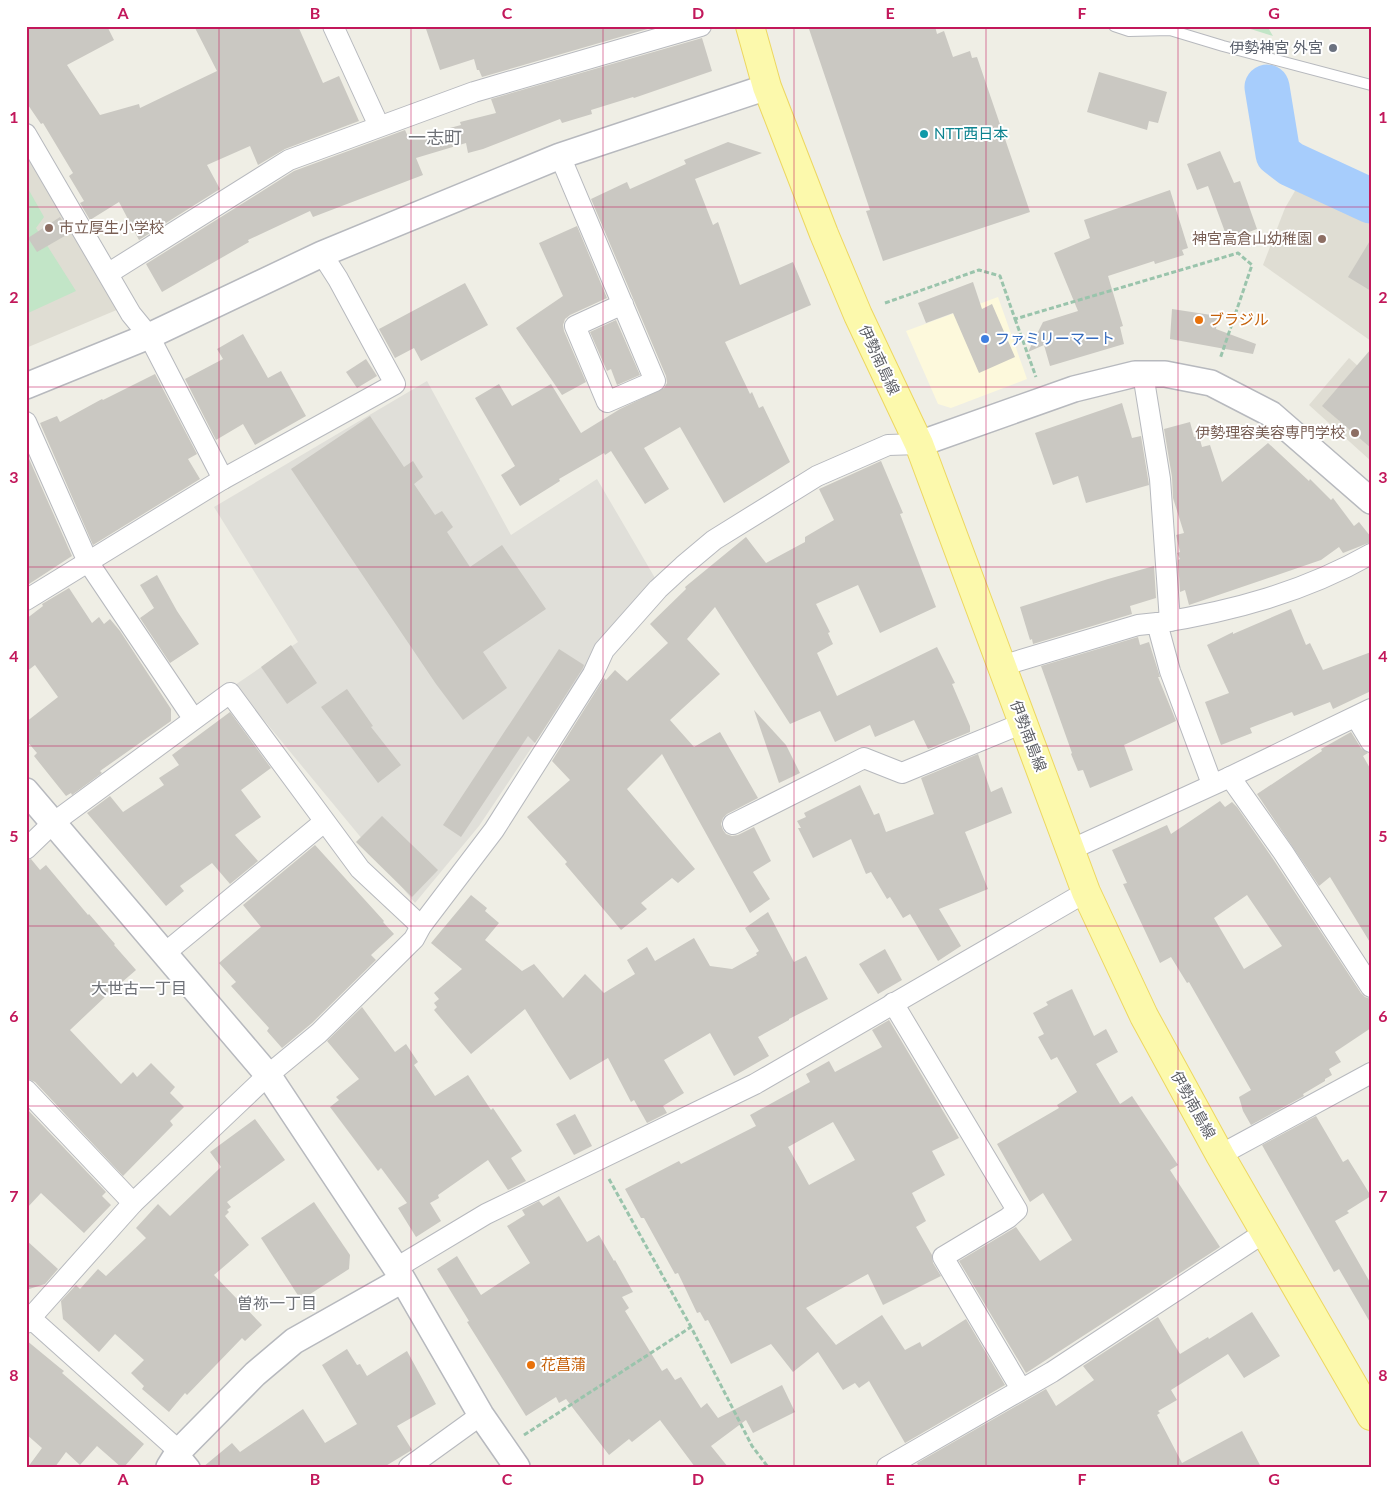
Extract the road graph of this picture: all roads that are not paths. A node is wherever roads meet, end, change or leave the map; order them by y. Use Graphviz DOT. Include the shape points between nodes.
graph roads {
  1 [pos="333,26"];
  2 [pos="700,26"];
  3 [pos="750,26"];
  4 [pos="1114,26"];
  5 [pos="1371,85"];
  6 [pos="767,88"];
  7 [pos="379,126"];
  8 [pos="26,134"];
  9 [pos="560,156"];
  10 [pos="322,254"];
  11 [pos="109,273"];
  12 [pos="623,304"];
  13 [pos="149,336"];
  14 [pos="1144,374"];
  15 [pos="26,386"];
  16 [pos="26,422"];
  17 [pos="919,444"];
  18 [pos="223,480"];
  19 [pos="1371,501"];
  20 [pos="1371,554"];
  21 [pos="88,562"];
  22 [pos="26,600"];
  23 [pos="1164,622"];
  24 [pos="1001,666"];
  25 [pos="1363,713"];
  26 [pos="193,718"];
  27 [pos="1023,723"];
  28 [pos="1371,742"];
  29 [pos="1221,781"];
  30 [pos="26,791"];
  31 [pos="324,822"];
  32 [pos="53,823"];
  33 [pos="733,824"];
  34 [pos="26,849"];
  35 [pos="1070,850"];
  36 [pos="1086,892"];
  37 [pos="421,926"];
  38 [pos="165,953"];
  39 [pos="1371,988"];
  40 [pos="893,1003"];
  41 [pos="1371,1073"];
  42 [pos="268,1075"];
  43 [pos="26,1090"];
  44 [pos="1220,1155"];
  45 [pos="133,1203"];
  46 [pos="1265,1232"];
  47 [pos="399,1274"];
  48 [pos="28,1318"];
  49 [pos="1021,1390"];
  50 [pos="1367,1400"];
  51 [pos="481,1415"];
  52 [pos="511,1457"];
  53 [pos="180,1462"];
  54 [pos="409,1467"];
  55 [pos="887,1467"];
  1 -- 7 [label="street"];
  2 -- 7 [label="street" via="474,92"];
  3 -- 6 [label="main road, 伊勢南島線"];
  4 -- 5 [label="lane" via="1129,31 1170,30"];
  6 -- 9 [label="street"];
  6 -- 17 [label="main road, 伊勢南島線" via="858,315"];
  7 -- 11 [label="street" via="289,160"];
  8 -- 11 [label="street"];
  9 -- 10 [label="street"];
  9 -- 12 [label="street"];
  10 -- 13 [label="street"];
  10 -- 18 [label="street" via="396,384"];
  11 -- 13 [label="street" via="131,314"];
  12 -- 12 [label="street" via="655,381 607,402 574,326"];
  13 -- 15 [label="street"];
  13 -- 18 [label="street"];
  14 -- 17 [label="street" via="1074,389"];
  14 -- 19 [label="street" via="1165,374 1211,383 1271,414"];
  14 -- 23 [label="street" via="1160,479"];
  16 -- 21 [label="street"];
  17 -- 24 [label="main road, 伊勢南島線"];
  17 -- 37 [label="street" via="888,445 817,476 714,540 658,589 604,650 594,674 494,830"];
  18 -- 21 [label="street"];
  20 -- 23 [label="street" via="1342,570 1273,598"];
  21 -- 22 [label="street"];
  21 -- 26 [label="street"];
  23 -- 24 [label="street" via="1138,624"];
  23 -- 29 [label="street" via="1170,670"];
  24 -- 27 [label="main road, 伊勢南島線"];
  25 -- 28 [label="street"];
  25 -- 29 [label="street"];
  26 -- 31 [label="street" via="230,693"];
  26 -- 32 [label="street"];
  27 -- 33 [label="street" via="902,773 864,758"];
  27 -- 35 [label="main road, 伊勢南島線"];
  29 -- 35 [label="street"];
  29 -- 39 [label="street" via="1283,852"];
  30 -- 32 [label="street"];
  31 -- 37 [label="street" via="360,869"];
  31 -- 38 [label="street"];
  32 -- 34 [label="street"];
  32 -- 38 [label="street"];
  35 -- 36 [label="main road, 伊勢南島線"];
  36 -- 40 [label="street"];
  36 -- 44 [label="main road, 伊勢南島線" via="1144,1016"];
  37 -- 42 [label="street" via="414,939 386,968 319,1033"];
  38 -- 42 [label="street"];
  40 -- 47 [label="street" via="755,1084 486,1214"];
  40 -- 49 [label="street" via="1017,1210 943,1257"];
  41 -- 44 [label="street"];
  42 -- 45 [label="street"];
  42 -- 47 [label="street"];
  43 -- 45 [label="street"];
  44 -- 46 [label="main road, 伊勢南島線"];
  45 -- 48 [label="street"];
  46 -- 49 [label="street"];
  46 -- 50 [label="main road, 伊勢南島線"];
  47 -- 51 [label="street"];
  47 -- 53 [label="street" via="294,1341 254,1374"];
  48 -- 53 [label="street"];
  49 -- 55 [label="street"];
  51 -- 52 [label="street"];
  51 -- 54 [label="street"];
}
